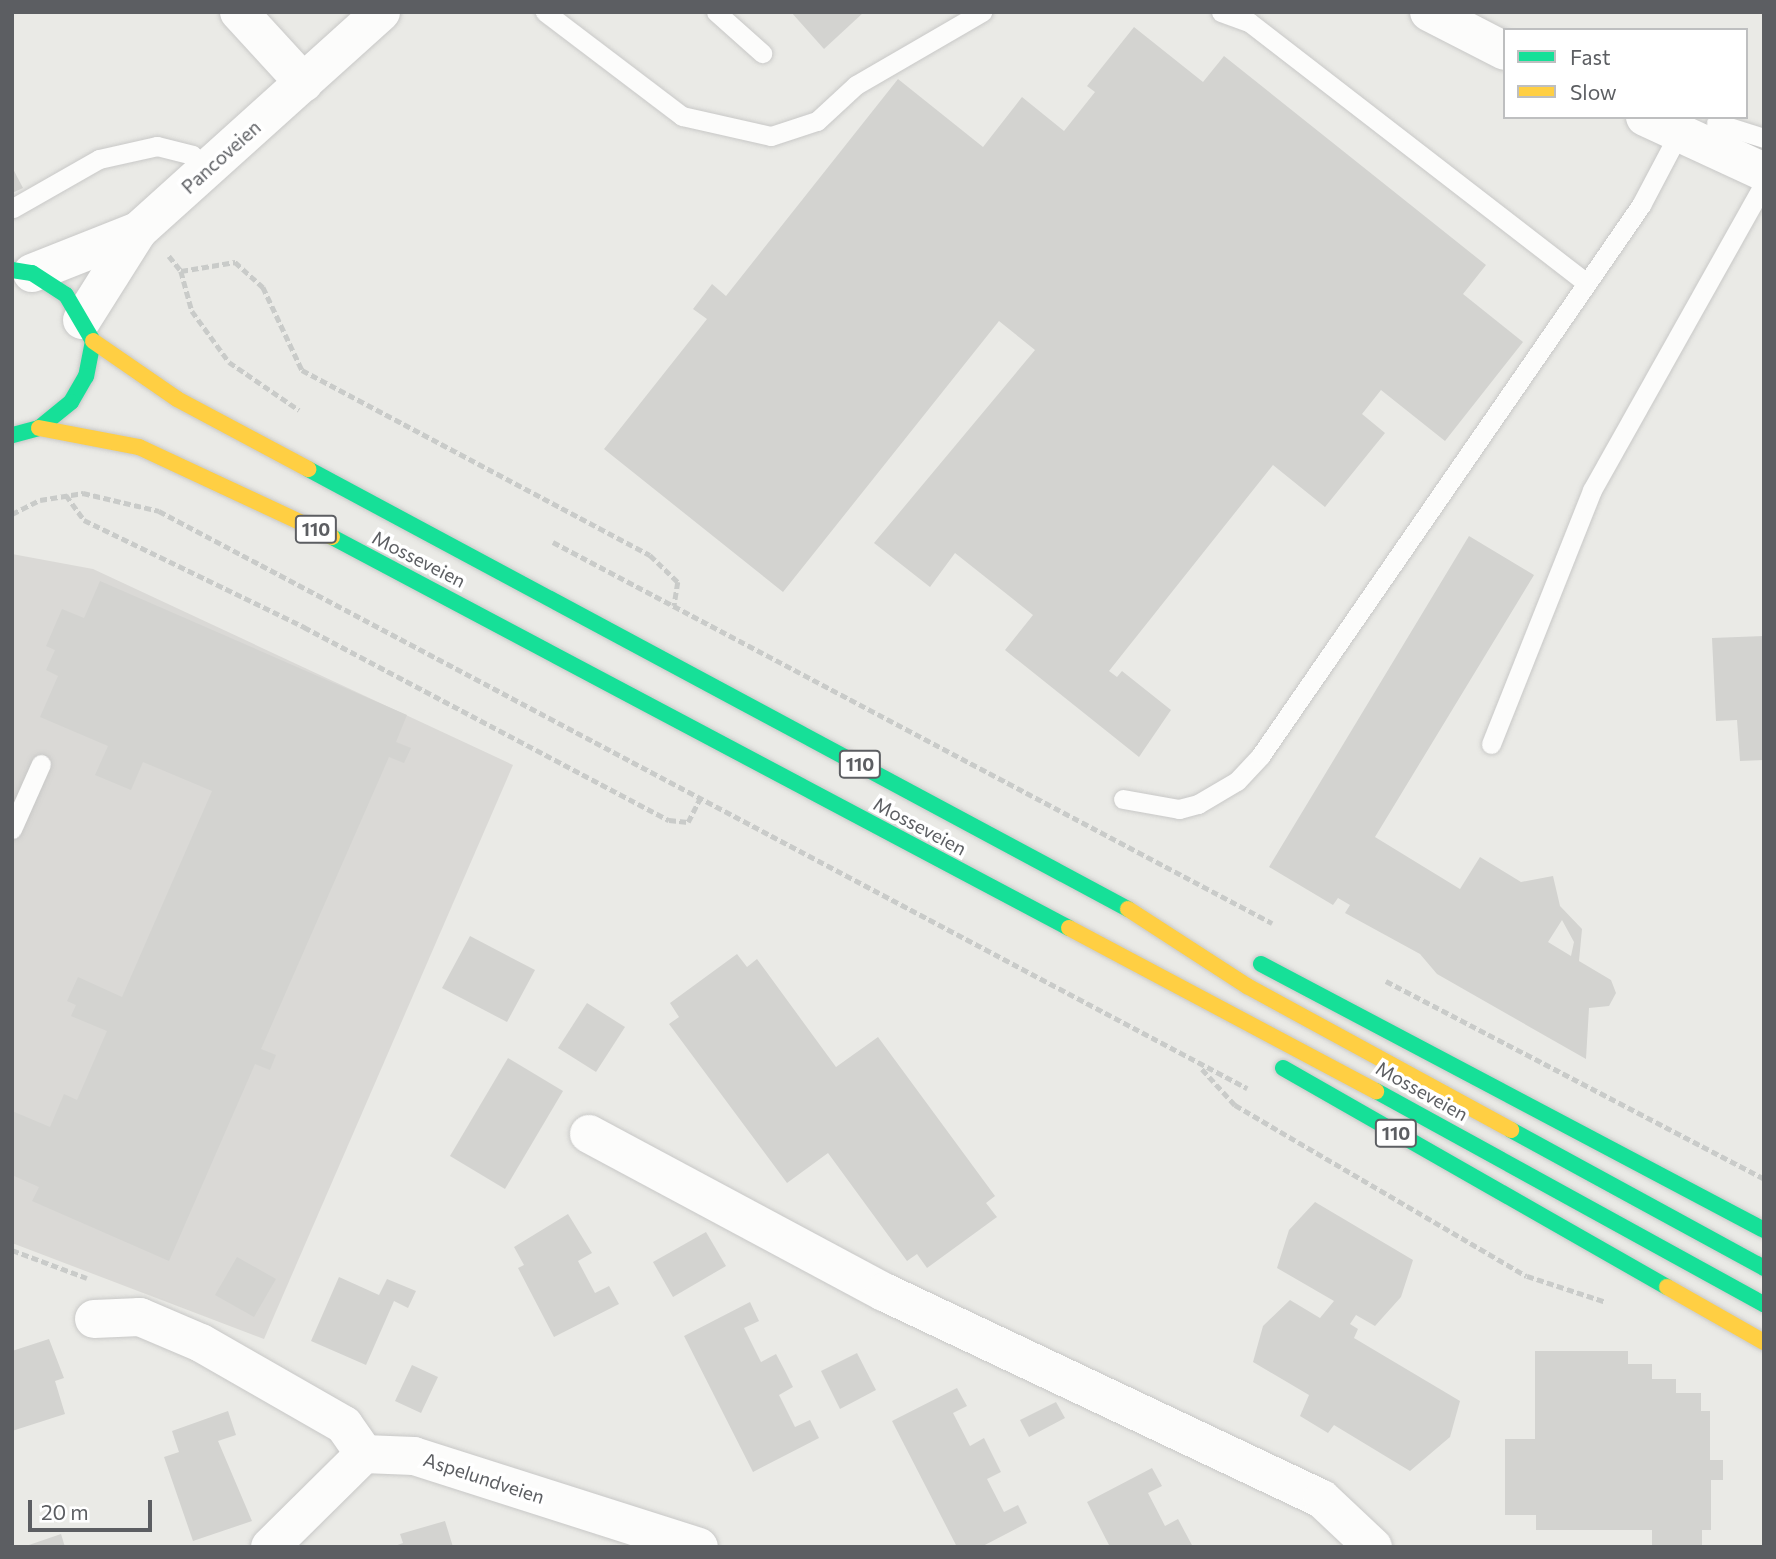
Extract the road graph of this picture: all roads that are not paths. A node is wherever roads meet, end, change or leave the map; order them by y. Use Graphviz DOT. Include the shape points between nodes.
graph roads {
  1 [pos="239,12"];
  2 [pos="381,12"];
  3 [pos="545,12"];
  4 [pos="716,12"];
  5 [pos="982,12"];
  6 [pos="1221,12"];
  7 [pos="1429,12"];
  8 [pos="1503,50"];
  9 [pos="762,53"];
  10 [pos="304,83"];
  11 [pos="1693,127"];
  12 [pos="1764,138"];
  13 [pos="206,170"];
  14 [pos="1764,172"];
  15 [pos="1764,184"];
  16 [pos="13,208"];
  17 [pos="138,231"];
  18 [pos="22,272"];
  19 [pos="1585,282"];
  20 [pos="87,331"];
  21 [pos="39,428"];
  22 [pos="12,435"];
  23 [pos="1491,744"];
  24 [pos="41,764"];
  25 [pos="1123,799"];
  26 [pos="12,829"];
  27 [pos="1122,905"];
  28 [pos="1036,912"];
  29 [pos="1222,948"];
  30 [pos="1247,958"];
  31 [pos="1191,1015"];
  32 [pos="1264,1057"];
  33 [pos="589,1134"];
  34 [pos="1764,1230"];
  35 [pos="1764,1268"];
  36 [pos="1764,1304"];
  37 [pos="94,1320"];
  38 [pos="1764,1342"];
  39 [pos="364,1454"];
  40 [pos="270,1547"];
  41 [pos="699,1547"];
  42 [pos="1373,1547"];
  1 -- 10 [label="street"];
  2 -- 10 [label="street, Pancoveien"];
  3 -- 5 [label="lane" via="682,116 771,136 817,121 856,85"];
  4 -- 9 [label="lane"];
  6 -- 19 [label="lane" via="1248,22"];
  7 -- 8 [label="street"];
  10 -- 13 [label="street, Pancoveien"];
  11 -- 12 [label="lane"];
  11 -- 14 [label="street"];
  11 -- 19 [label="lane"];
  13 -- 16 [label="lane" via="192,155 157,146 99,159"];
  13 -- 17 [label="street, Pancoveien"];
  15 -- 23 [label="lane" via="1592,491"];
  17 -- 18 [label="street"];
  17 -- 20 [label="street"];
  18 -- 20 [label="highway, 110" via="66,295"];
  19 -- 25 [label="lane" via="1261,755 1237,781 1198,804 1179,808"];
  20 -- 21 [label="highway, 110" via="86,376 71,402"];
  20 -- 27 [label="highway, Mosseveien / 110" via="177,399"];
  21 -- 22 [label="highway, 110"];
  21 -- 28 [label="highway, Mosseveien / 110" via="139,447 217,479"];
  24 -- 26 [label="lane"];
  27 -- 29 [label="highway, 110"];
  27 -- 35 [label="highway, Mosseveien / 110" via="1247,986"];
  28 -- 31 [label="highway, 110"];
  28 -- 36 [label="highway, Mosseveien / 110" via="1164,974"];
  30 -- 34 [label="highway"];
  32 -- 38 [label="highway, 110"];
  33 -- 42 [label="street" via="884,1292 1322,1499"];
  37 -- 39 [label="street" via="140,1317 201,1343 344,1425"];
  39 -- 40 [label="street"];
  39 -- 41 [label="street, Aspelundveien" via="414,1456"];
}
